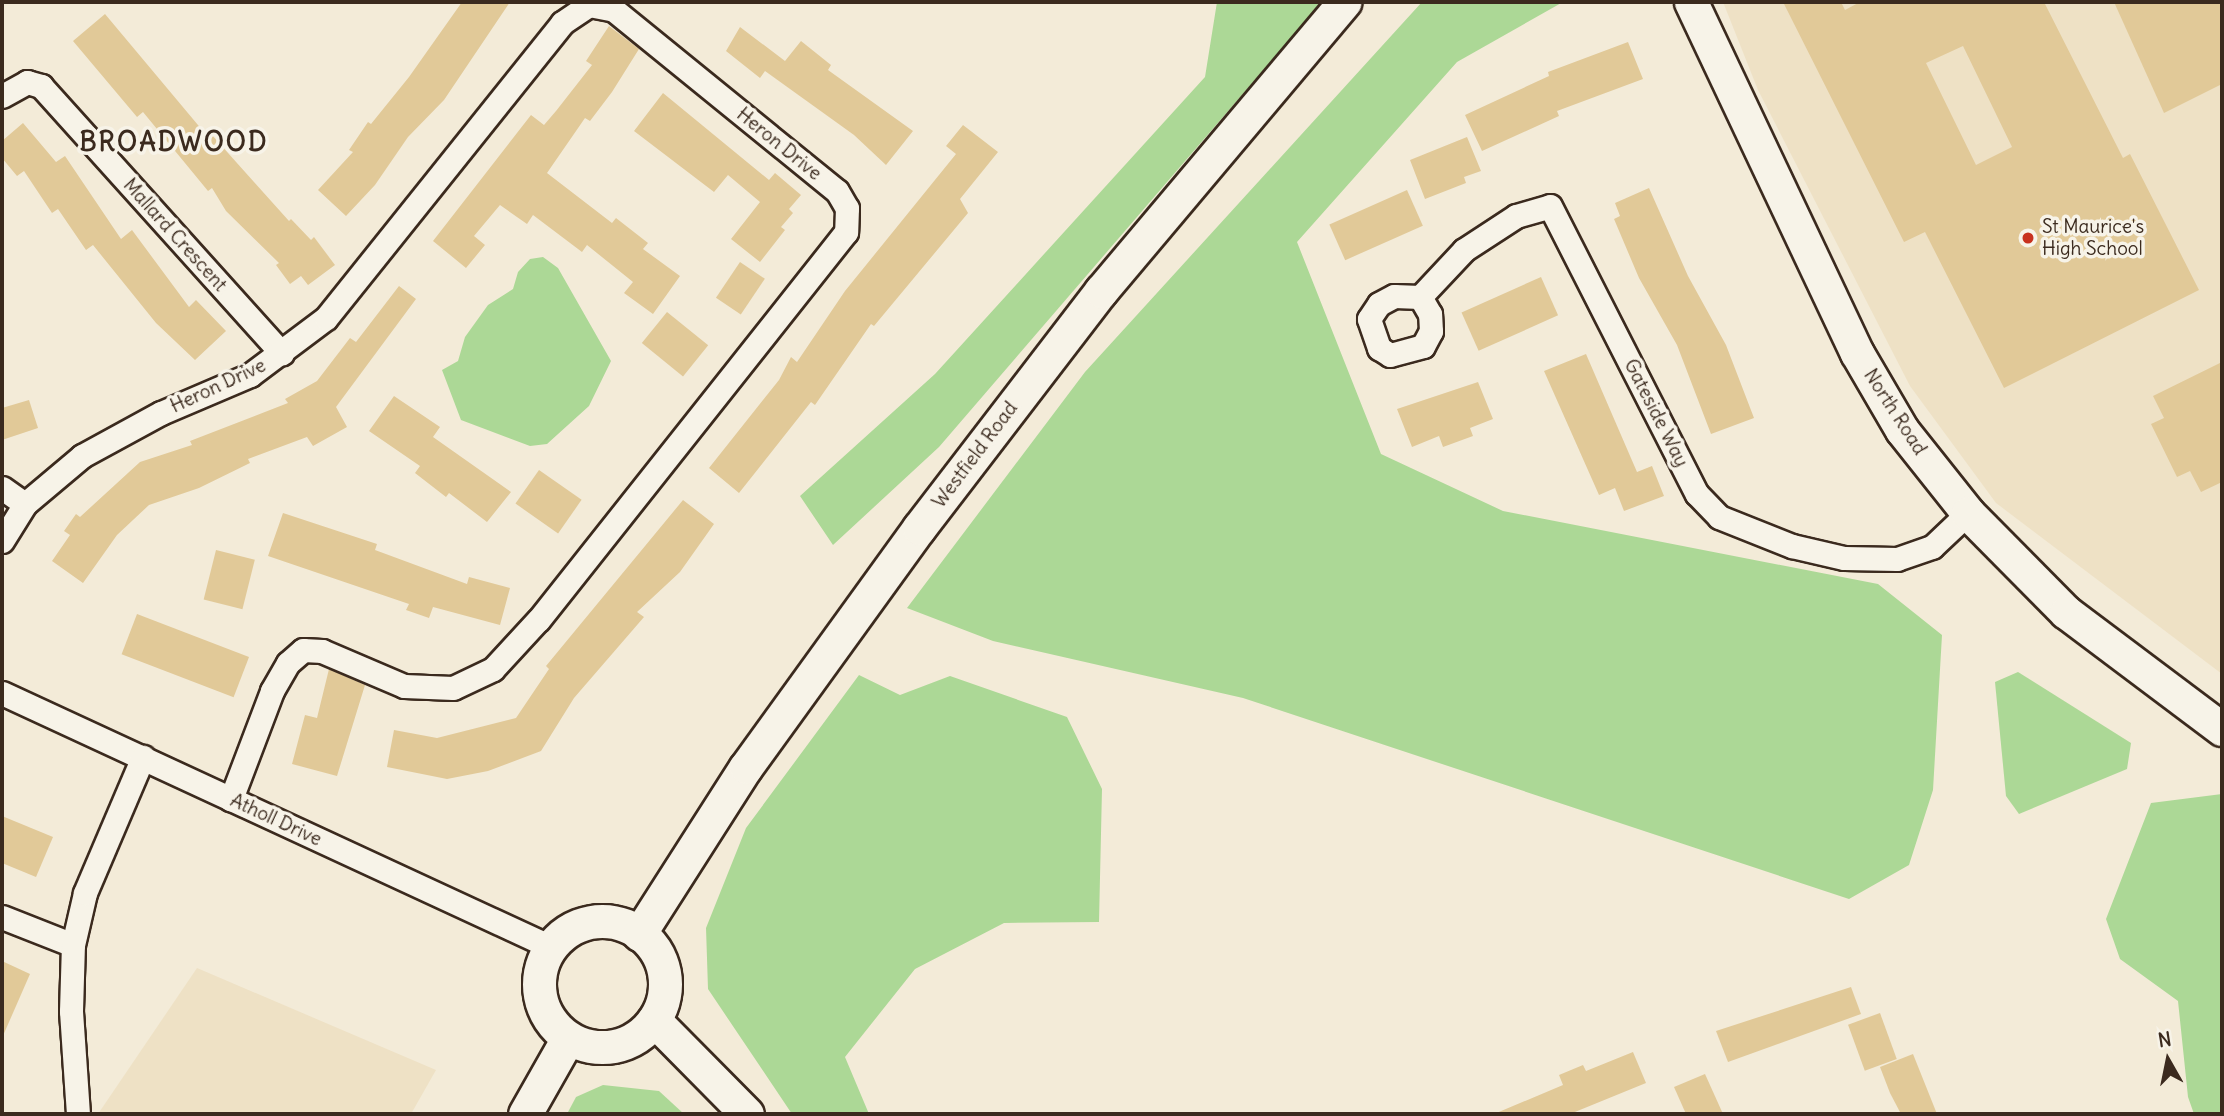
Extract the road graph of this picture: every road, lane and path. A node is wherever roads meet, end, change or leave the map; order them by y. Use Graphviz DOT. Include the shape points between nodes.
graph roads {
  1 [pos="1344,2"];
  2 [pos="1691,2"];
  3 [pos="589,3"];
  4 [pos="2,96"];
  5 [pos="1420,297"];
  6 [pos="282,354"];
  7 [pos="2,488"];
  8 [pos="25,505"];
  9 [pos="1968,513"];
  10 [pos="2,541"];
  11 [pos="2,693"];
  12 [pos="2222,729"];
  13 [pos="143,757"];
  14 [pos="230,799"];
  15 [pos="2,917"];
  16 [pos="639,934"];
  17 [pos="73,945"];
  18 [pos="551,947"];
  19 [pos="654,1020"];
  20 [pos="568,1038"];
  21 [pos="78,1114"];
  22 [pos="525,1114"];
  23 [pos="747,1114"];
  1 -- 16 [label="street, Westfield Road" via="1101,291 919,528 747,767"];
  2 -- 9 [label="street, North Road" via="1857,353 1902,430"];
  3 -- 6 [label="street, Heron Drive" via="562,23 326,318"];
  3 -- 14 [label="street, Heron Drive" via="614,10 837,191 848,208 846,232 538,620 493,669 453,688 404,686 322,651 303,650 288,663 272,691"];
  4 -- 6 [label="street, Mallard Crescent" via="27,82 41,86"];
  5 -- 9 [label="street, Gateside Way" via="1464,250 1516,216 1550,206 1697,494 1719,517 1792,546 1844,558 1897,559 1932,547"];
  6 -- 8 [label="street, Heron Drive" via="250,375 161,413 82,456"];
  7 -- 8 [label="street"];
  8 -- 10 [label="street, Heron Drive"];
  9 -- 12 [label="street, North Road" via="2066,612"];
  11 -- 13 [label="street, Atholl Drive"];
  13 -- 14 [label="street, Atholl Drive"];
  13 -- 17 [label="street" via="85,893"];
  14 -- 18 [label="street, Atholl Drive"];
  15 -- 17 [label="street"];
  16 -- 18 [label="street" via="609,922 583,924"];
  16 -- 19 [label="street" via="651,945 665,977 662,1005"];
  17 -- 21 [label="street" via="71,1011"];
  18 -- 20 [label="street" via="539,979 543,1009"];
  19 -- 20 [label="street" via="641,1034 618,1046 601,1048"];
  19 -- 23 [label="street"];
  20 -- 22 [label="street"];
}
